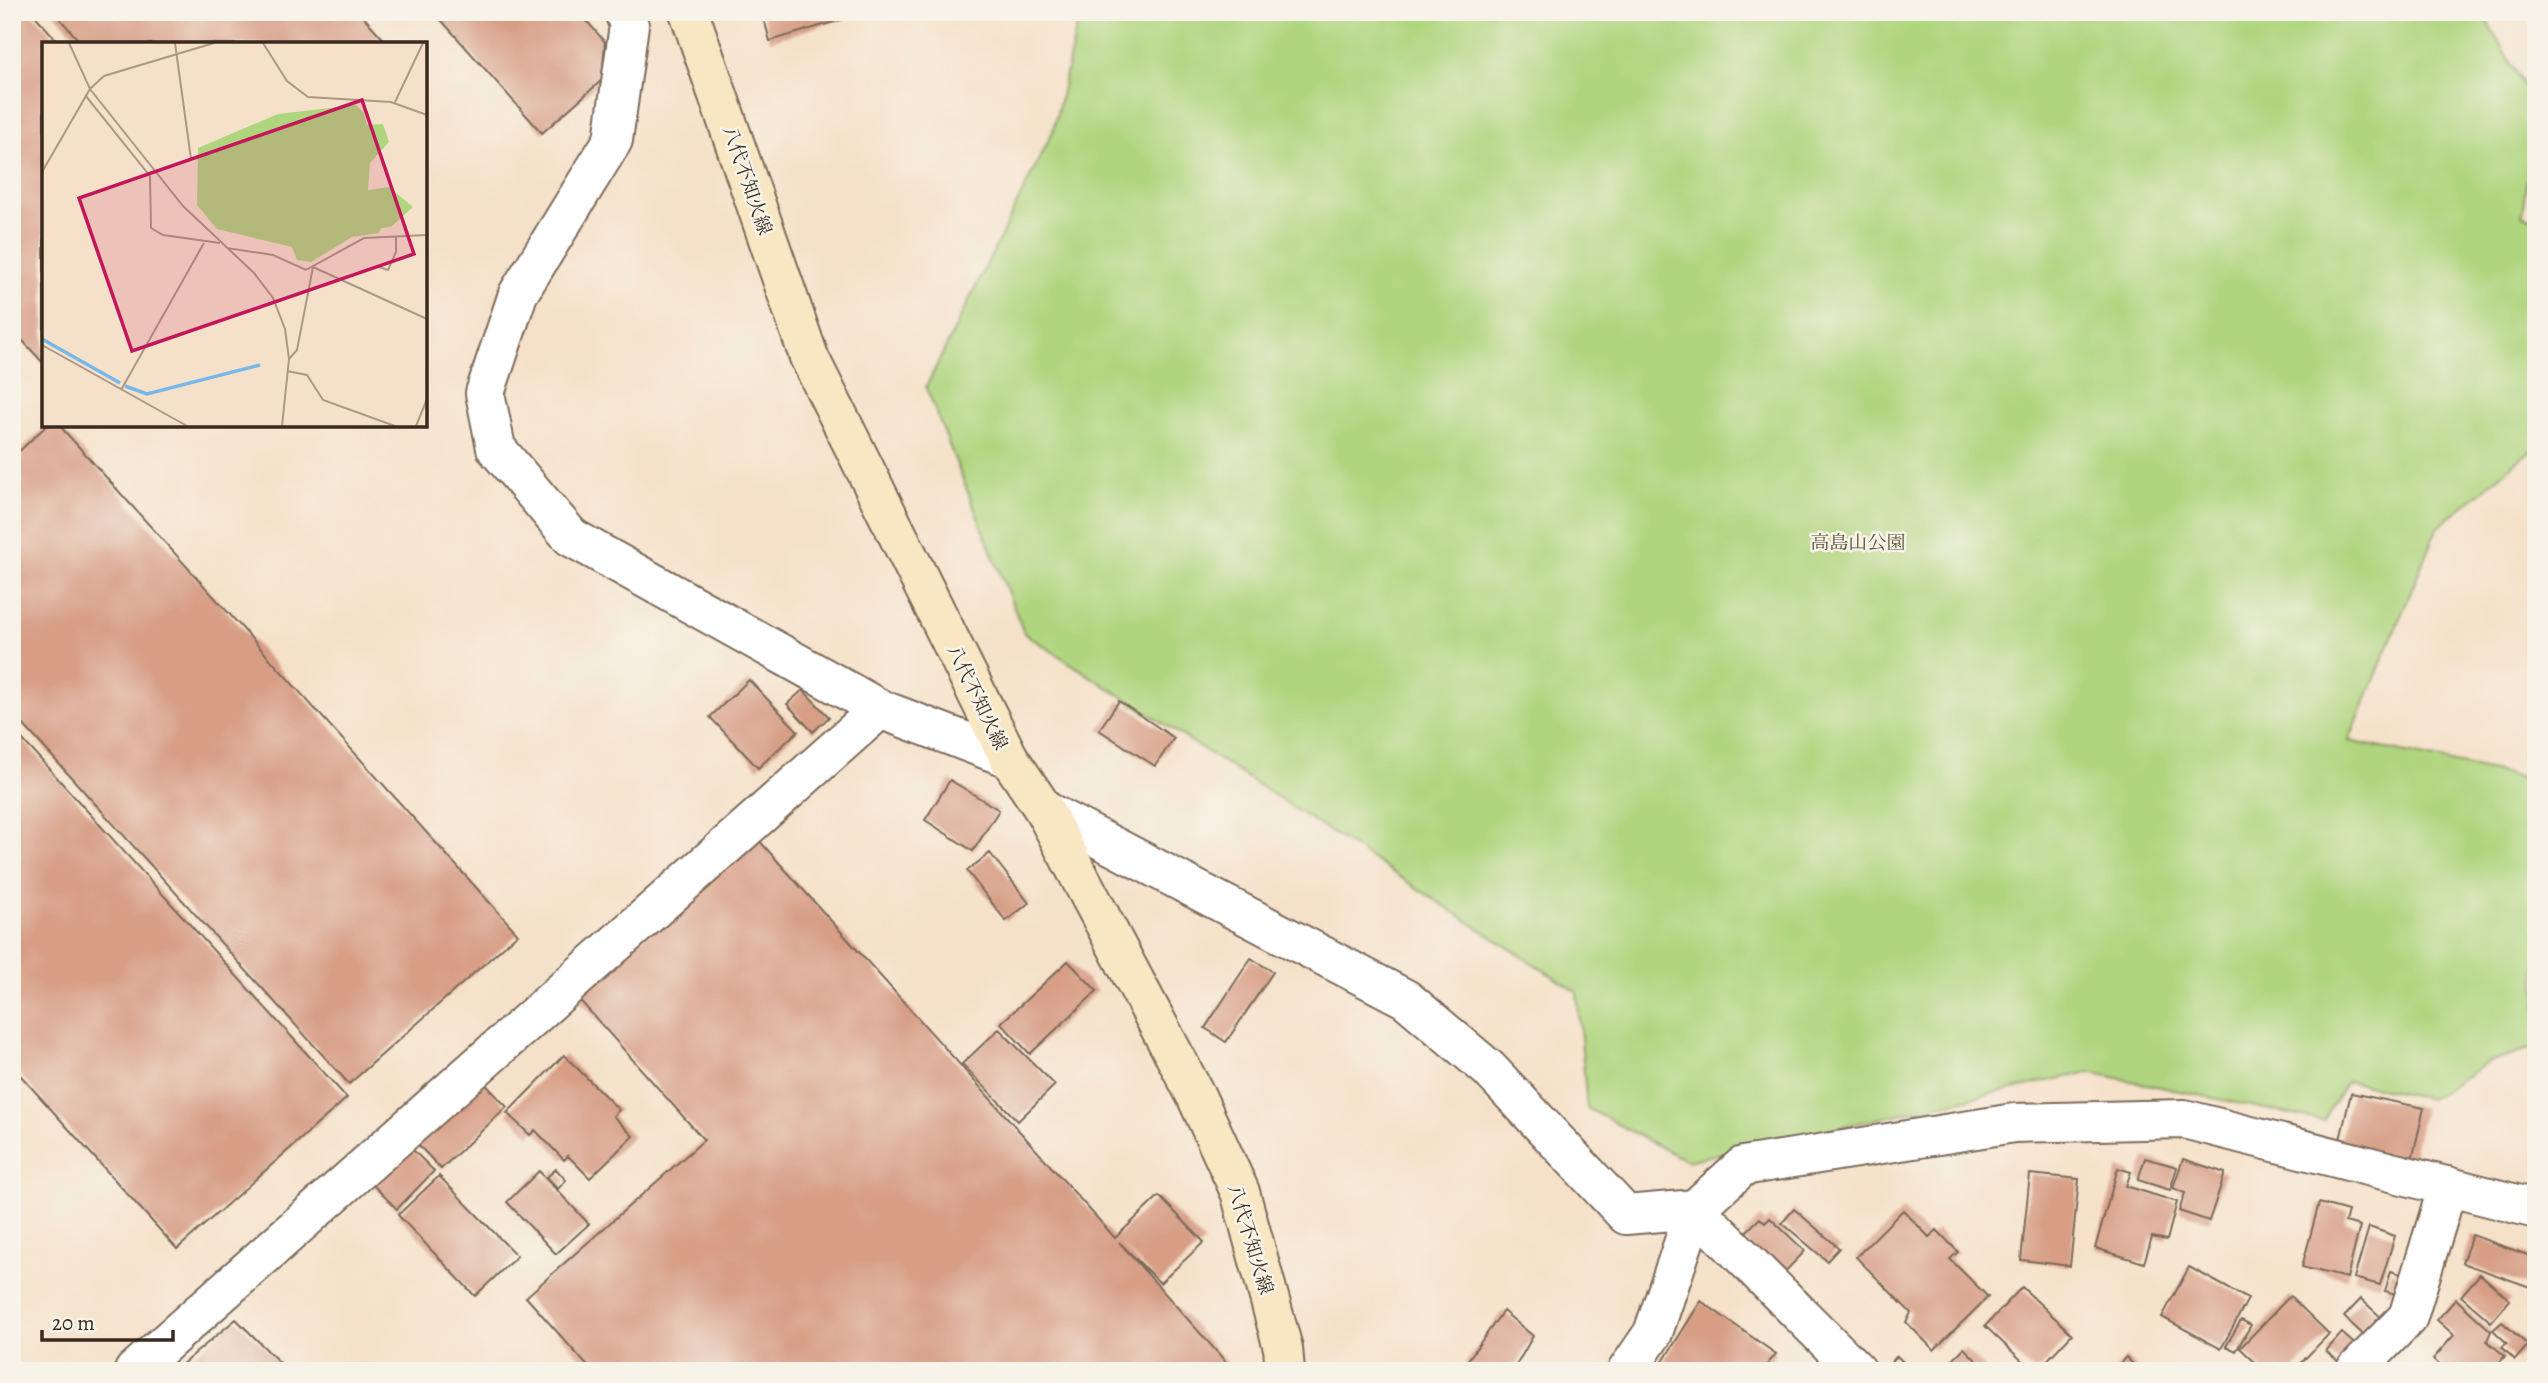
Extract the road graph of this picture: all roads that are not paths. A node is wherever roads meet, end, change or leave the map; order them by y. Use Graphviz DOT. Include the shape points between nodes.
graph roads {
  1 [pos="624,12"];
  2 [pos="689,12"];
  3 [pos="880,709"];
  4 [pos="1009,758"];
  5 [pos="1044,810"];
  6 [pos="2448,1186"];
  7 [pos="1695,1209"];
  8 [pos="2536,1209"];
  9 [pos="134,1371"];
  10 [pos="1285,1371"];
  11 [pos="1627,1371"];
  12 [pos="1857,1371"];
  13 [pos="2355,1371"];
  1 -- 3 [label="street" via="629,25 613,141 518,294 485,393 496,448 570,537"];
  2 -- 4 [label="main road, 八代不知火線" via="809,357"];
  3 -- 4 [label="street"];
  3 -- 9 [label="street"];
  4 -- 5 [label="main road, 八代不知火線"];
  5 -- 7 [label="street" via="1406,999 1489,1069 1626,1215"];
  5 -- 10 [label="main road, 八代不知火線" via="1196,1096 1240,1192 1283,1348"];
  6 -- 7 [label="street" via="2184,1119 2014,1123 1743,1166"];
  6 -- 8 [label="street"];
  6 -- 13 [label="street" via="2408,1317"];
  7 -- 11 [label="street" via="1653,1333"];
  7 -- 12 [label="street"];
}
